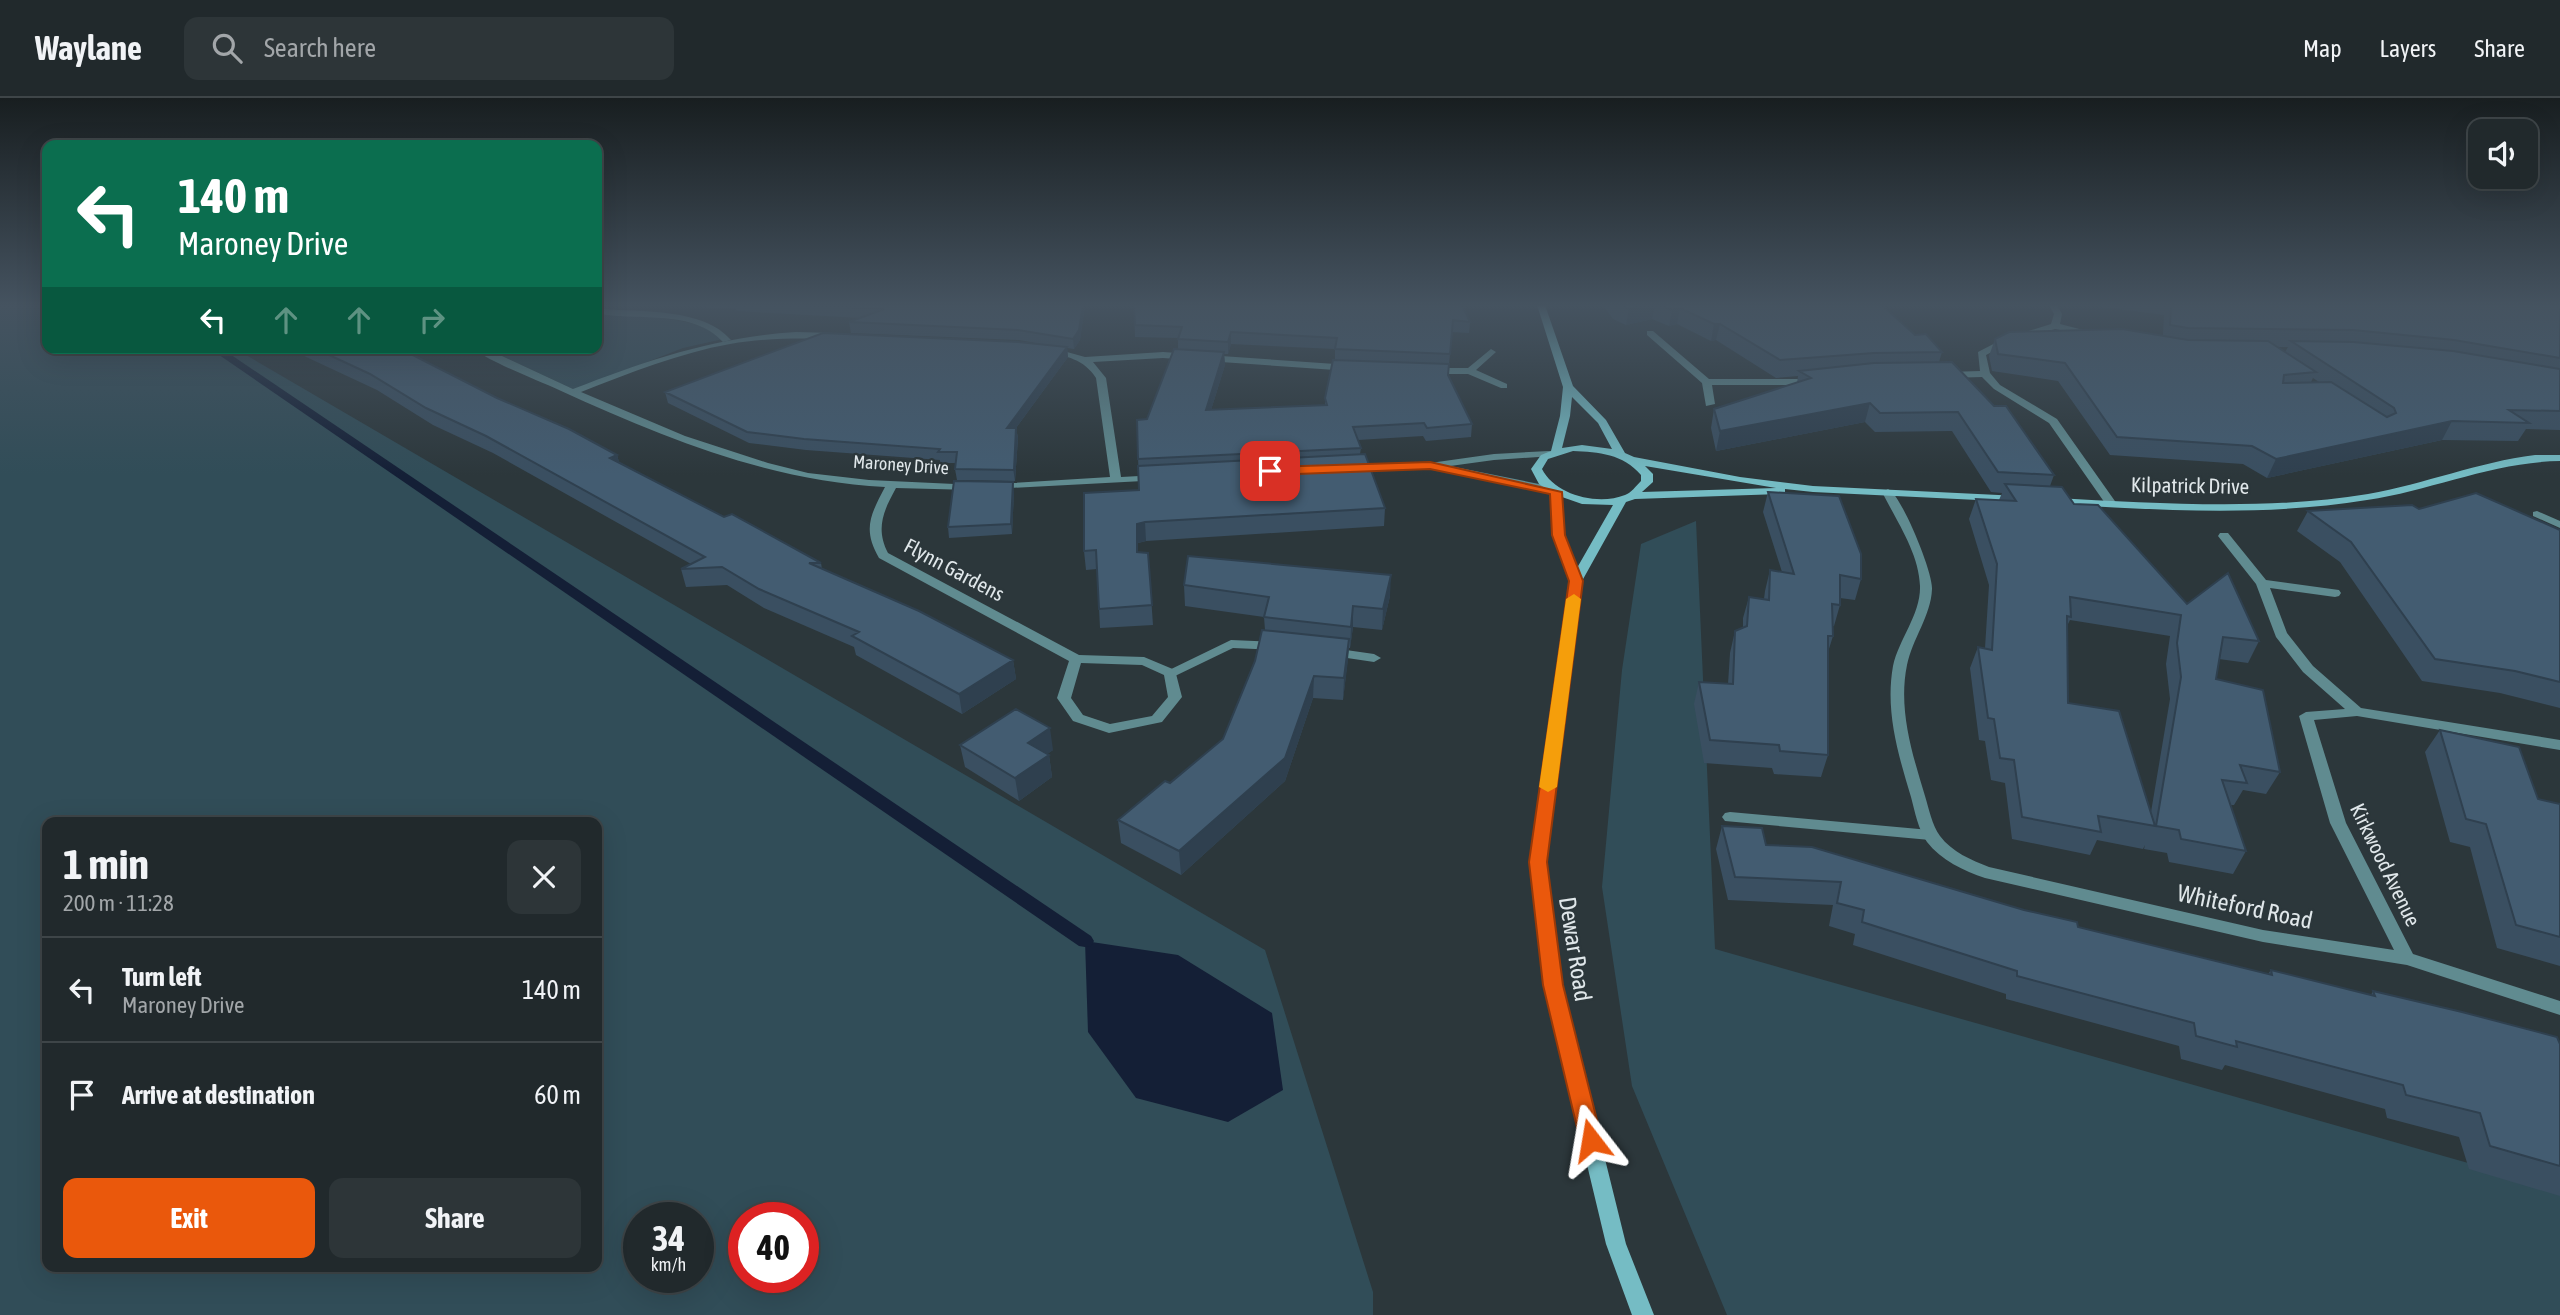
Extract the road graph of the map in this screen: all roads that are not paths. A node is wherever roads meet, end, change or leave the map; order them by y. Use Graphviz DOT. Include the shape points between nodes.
graph roads {
  1 [pos="506,362"];
  2 [pos="653,362"];
  3 [pos="1090,362"];
  4 [pos="1259,362"];
  5 [pos="1481,362"];
  6 [pos="1559,362"];
  7 [pos="1683,362"];
  8 [pos="1984,362"];
  9 [pos="1360,369"];
  10 [pos="1414,371"];
  11 [pos="1470,372"];
  12 [pos="1985,374"];
  13 [pos="1941,375"];
  14 [pos="1820,381"];
  15 [pos="1707,382"];
  16 [pos="1504,386"];
  17 [pos="1567,387"];
  18 [pos="573,393"];
  19 [pos="1710,404"];
  20 [pos="1553,453"];
  21 [pos="1620,454"];
  22 [pos="2560,458"];
  23 [pos="1632,460"];
  24 [pos="1430,466"];
  25 [pos="1335,467"];
  26 [pos="1171,477"];
  27 [pos="1116,481"];
  28 [pos="893,483"];
  29 [pos="1813,489"];
  30 [pos="1553,491"];
  31 [pos="1888,492"];
  32 [pos="1627,498"];
  33 [pos="2032,499"];
  34 [pos="2045,500"];
  35 [pos="2111,504"];
  36 [pos="2537,514"];
  37 [pos="2560,524"];
  38 [pos="2224,536"];
  39 [pos="1576,581"];
  40 [pos="2262,583"];
  41 [pos="2335,593"];
  42 [pos="1287,647"];
  43 [pos="1312,650"];
  44 [pos="1374,658"];
  45 [pos="1076,659"];
  46 [pos="1170,673"];
  47 [pos="2357,712"];
  48 [pos="2560,745"];
  49 [pos="1730,817"];
  50 [pos="1930,835"];
  51 [pos="2407,959"];
  52 [pos="2560,1008"];
  53 [pos="1643,1315"];
  1 -- 18 [label="street, Maroney Drive"];
  2 -- 18 [label="street"];
  3 -- 27 [label="street" via="1101,378"];
  4 -- 9 [label="street"];
  5 -- 11 [label="street"];
  6 -- 17 [label="street"];
  7 -- 15 [label="street"];
  8 -- 12 [label="street"];
  10 -- 11 [label="street"];
  11 -- 16 [label="street"];
  12 -- 13 [label="street"];
  12 -- 35 [label="street" via="1997,387 2053,421"];
  14 -- 15 [label="street"];
  15 -- 19 [label="street"];
  17 -- 20 [label="street" via="1565,416"];
  17 -- 21 [label="street" via="1602,422"];
  18 -- 28 [label="street, Maroney Drive" via="733,458 811,476"];
  20 -- 21 [label="street" via="1590,448"];
  20 -- 24 [label="street"];
  20 -- 30 [label="street, Dewar Road" via="1537,464 1535,472"];
  21 -- 23 [label="street"];
  22 -- 35 [label="street, Kilpatrick Drive" via="2511,459 2365,498 2286,506"];
  23 -- 29 [label="street"];
  23 -- 32 [label="street, Dewar Road" via="1647,474 1647,482"];
  24 -- 25 [label="street"];
  24 -- 30 [label="street"];
  26 -- 27 [label="street, Maroney Drive"];
  27 -- 28 [label="street, Maroney Drive" via="988,488"];
  28 -- 45 [label="street, Flynn Gardens" via="874,520 872,539 883,555"];
  29 -- 31 [label="street"];
  29 -- 32 [label="street"];
  30 -- 32 [label="street" via="1591,501"];
  30 -- 39 [label="street, Dewar Road" via="1559,535"];
  31 -- 33 [label="street"];
  31 -- 50 [label="street" via="1926,585 1901,662 1897,694 1900,731"];
  32 -- 39 [label="street, Dewar Road"];
  34 -- 35 [label="street, Kilpatrick Drive"];
  36 -- 37 [label="street"];
  38 -- 40 [label="street"];
  39 -- 53 [label="street, Dewar Road" via="1538,862 1553,985 1616,1244"];
  40 -- 41 [label="street"];
  40 -- 47 [label="street" via="2281,634 2308,668"];
  42 -- 46 [label="street" via="1231,644"];
  43 -- 44 [label="street"];
  45 -- 46 [label="street, Flynn Gardens" via="1144,661"];
  45 -- 46 [label="street" via="1064,698 1078,718 1109,729 1157,719 1175,697"];
  47 -- 48 [label="street, Kirkwood Avenue"];
  47 -- 51 [label="street, Kirkwood Avenue" via="2306,716 2338,823"];
  49 -- 50 [label="street"];
  50 -- 51 [label="street, Whiteford Road" via="1958,861 1985,872 2263,936"];
  51 -- 52 [label="street, Whiteford Road"];
}
